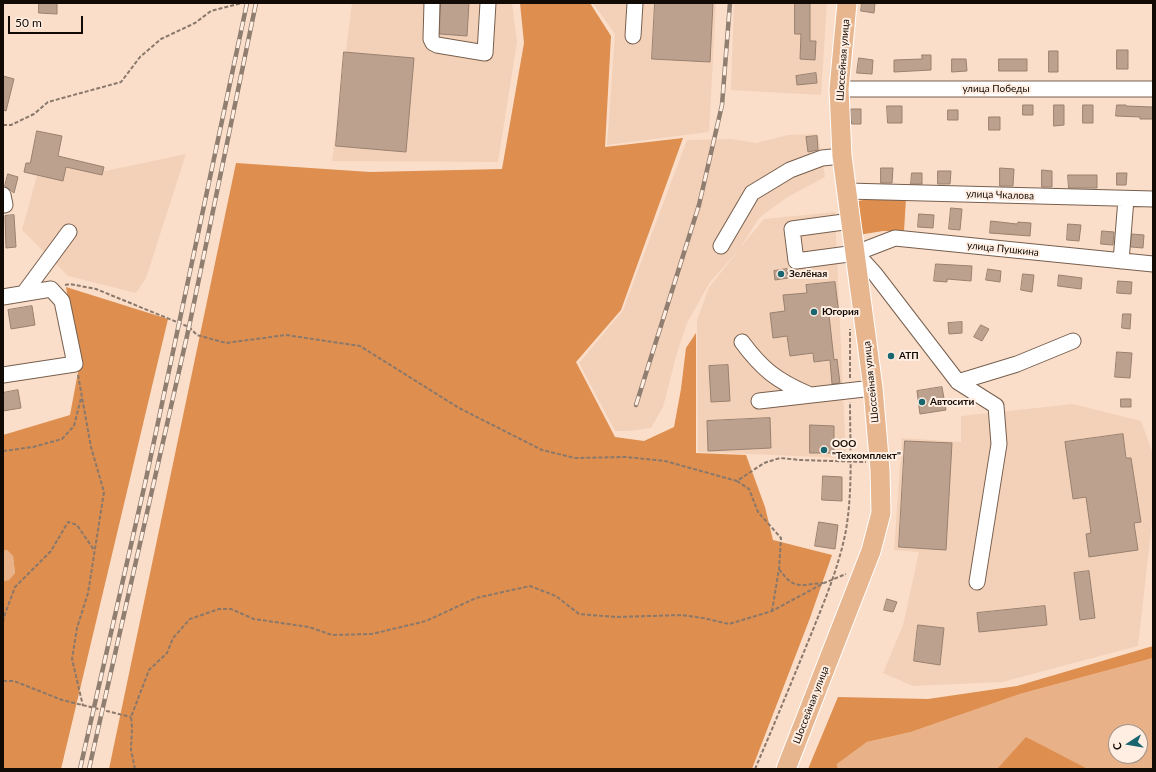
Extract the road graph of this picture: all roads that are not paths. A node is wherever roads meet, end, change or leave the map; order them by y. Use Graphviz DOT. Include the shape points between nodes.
graph roads {
  1 [pos="432,3"];
  2 [pos="488,3"];
  3 [pos="636,3"];
  4 [pos="847,3"];
  5 [pos="633,36"];
  6 [pos="839,89"];
  7 [pos="1153,89"];
  8 [pos="842,156"];
  9 [pos="847,190"];
  10 [pos="3,195"];
  11 [pos="1126,199"];
  12 [pos="1153,199"];
  13 [pos="3,205"];
  14 [pos="851,220"];
  15 [pos="69,232"];
  16 [pos="720,246"];
  17 [pos="856,253"];
  18 [pos="1121,261"];
  19 [pos="1153,264"];
  20 [pos="24,293"];
  21 [pos="3,297"];
  22 [pos="1073,341"];
  23 [pos="742,342"];
  24 [pos="3,375"];
  25 [pos="958,382"];
  26 [pos="873,388"];
  27 [pos="809,395"];
  28 [pos="759,401"];
  29 [pos="977,582"];
  30 [pos="786,769"];
  1 -- 2 [label="street" via="433,43 485,53"];
  3 -- 5 [label="street"];
  4 -- 6 [label="main road, Шоссейная улица"];
  6 -- 7 [label="street, улица Победы"];
  6 -- 8 [label="main road, Шоссейная улица"];
  8 -- 9 [label="main road, Шоссейная улица"];
  8 -- 16 [label="street" via="822,158 790,170 752,193"];
  9 -- 11 [label="street, улица Чкалова"];
  9 -- 14 [label="main road, Шоссейная улица"];
  10 -- 13 [label="street"];
  11 -- 12 [label="street, улица Чкалова"];
  11 -- 18 [label="street"];
  14 -- 17 [label="main road, Шоссейная улица"];
  14 -- 17 [label="street, улица Пушкина" via="792,229 796,261"];
  15 -- 20 [label="street"];
  17 -- 18 [label="street, улица Пушкина" via="895,238"];
  17 -- 25 [label="street"];
  17 -- 26 [label="main road, Шоссейная улица"];
  18 -- 19 [label="street, улица Пушкина"];
  20 -- 21 [label="street"];
  20 -- 24 [label="street" via="51,289 62,301 75,364"];
  22 -- 25 [label="street" via="1017,364"];
  23 -- 27 [label="street" via="755,360 771,375"];
  25 -- 29 [label="street" via="996,406 999,444"];
  26 -- 27 [label="street"];
  26 -- 30 [label="main road, Шоссейная улица" via="880,462 880,513 871,551"];
  27 -- 28 [label="street"];
}
